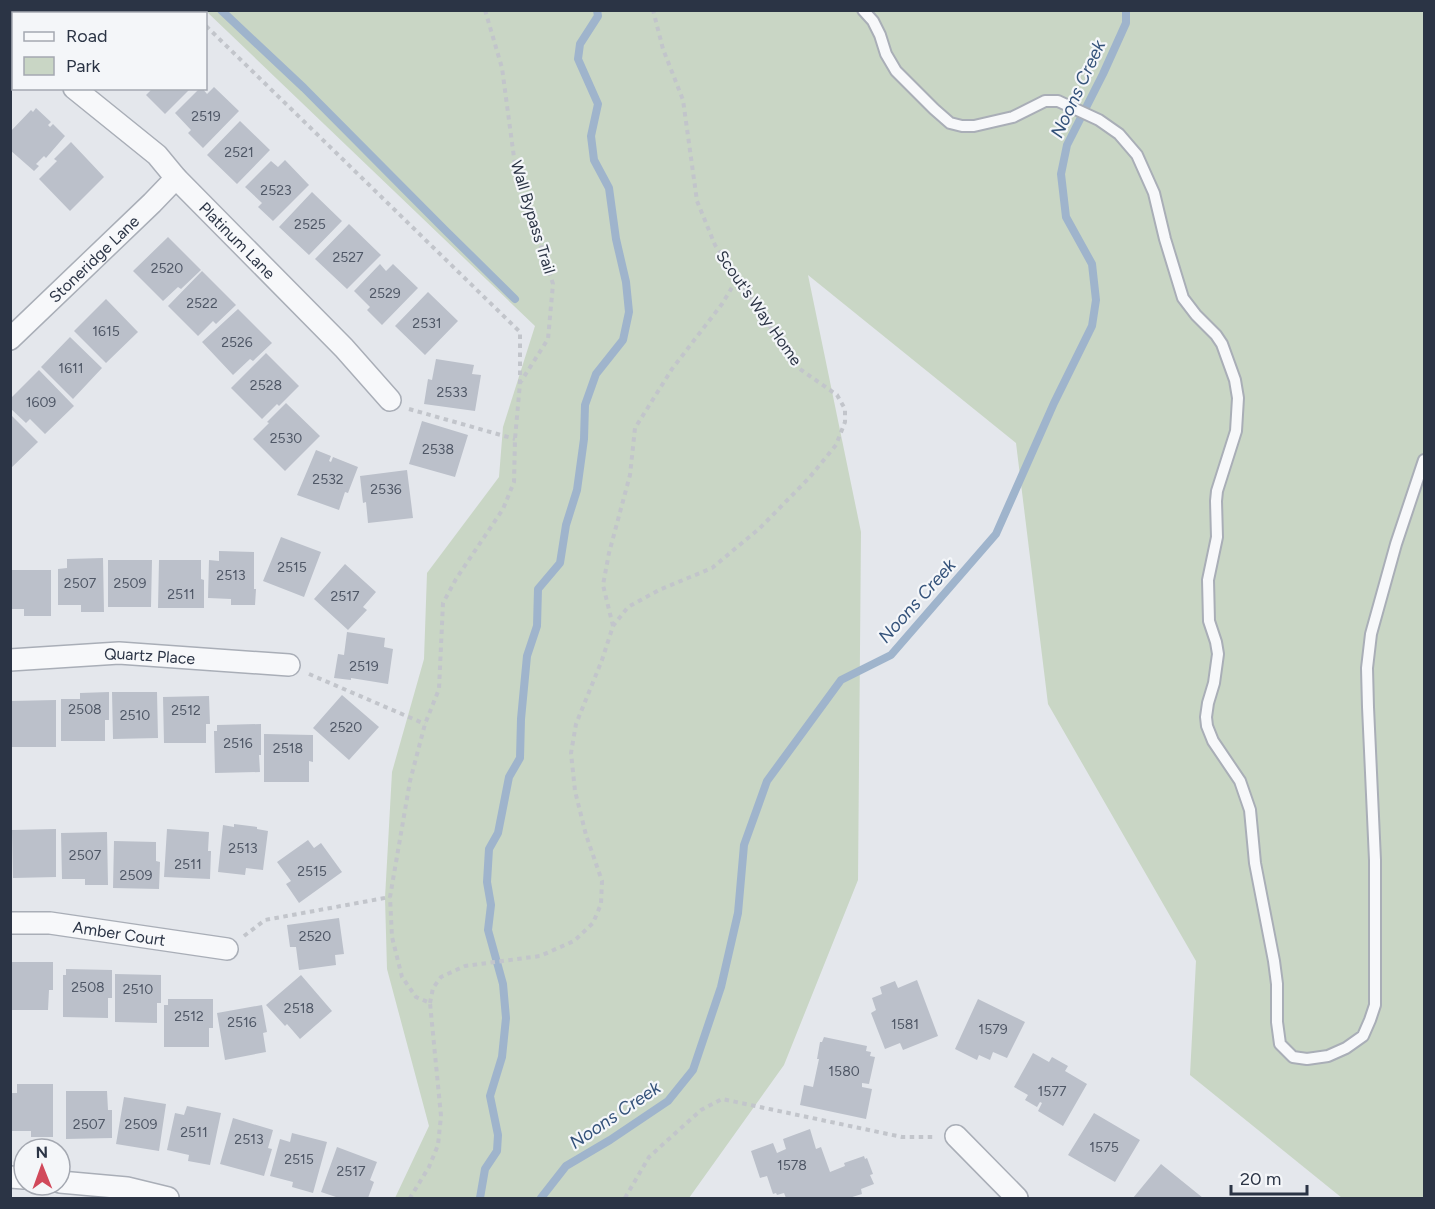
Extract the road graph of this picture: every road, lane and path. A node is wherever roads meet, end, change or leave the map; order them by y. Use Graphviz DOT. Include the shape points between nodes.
graph roads {
  1 [pos="484,10"];
  2 [pos="653,10"];
  3 [pos="864,10"];
  4 [pos="207,27"];
  5 [pos="76,90"];
  6 [pos="176,178"];
  7 [pos="737,279"];
  8 [pos="10,339"];
  9 [pos="520,383"];
  10 [pos="390,400"];
  11 [pos="515,439"];
  12 [pos="1425,460"];
  13 [pos="613,626"];
  14 [pos="10,660"];
  15 [pos="289,665"];
  16 [pos="425,724"];
  17 [pos="390,897"];
  18 [pos="10,923"];
  19 [pos="227,949"];
  20 [pos="430,1002"];
  21 [pos="956,1136"];
  22 [pos="72,1183"];
  23 [pos="168,1198"];
  24 [pos="410,1198"];
  25 [pos="625,1198"];
  26 [pos="1017,1198"];
  1 -- 9 [label="path, Wall Bypass Trail" via="502,68 515,165 553,284 548,339"];
  2 -- 7 [label="path, Scout's Way Home" via="683,100 698,201 715,245"];
  3 -- 12 [label="lane" via="896,71 950,123 974,126 1014,117 1045,101 1058,101 1119,134 1137,155 1154,193 1183,298 1222,344 1238,398 1236,431 1217,491 1217,537 1208,580 1209,621 1218,654 1207,726 1240,780 1250,810 1255,863 1277,984 1280,1044 1293,1057 1328,1056 1346,1048 1363,1036 1375,1005 1375,860 1367,668 1377,611"];
  4 -- 9 [label="path" via="520,332"];
  5 -- 6 [label="street, Platinum Lane" via="157,155"];
  6 -- 8 [label="street, Stoneridge Lane"];
  6 -- 10 [label="street, Platinum Lane"];
  7 -- 13 [label="path" via="635,428 630,475 603,585"];
  7 -- 13 [label="path, Scout's Way Home" via="797,367 837,395 845,409 845,422 836,445 760,528 712,568 628,607"];
  9 -- 11 [label="path"];
  10 -- 11 [label="path" via="411,410"];
  11 -- 16 [label="path" via="514,482 502,509 444,603 439,689"];
  13 -- 20 [label="path, Scout's Way Home" via="576,724 571,753 575,791 602,881 601,904 593,923 574,941 540,956 465,966 441,977"];
  14 -- 15 [label="street, Quartz Place" via="119,653"];
  15 -- 16 [label="path"];
  16 -- 17 [label="path" via="410,781"];
  17 -- 19 [label="path" via="265,920"];
  17 -- 20 [label="path" via="392,937 402,977 416,997"];
  18 -- 19 [label="street, Amber Court" via="50,923"];
  20 -- 24 [label="path" via="441,1116 438,1146"];
  21 -- 25 [label="path" via="902,1137 722,1099 701,1110 649,1157"];
  21 -- 26 [label="street"];
  22 -- 23 [label="street" via="127,1188"];
}
